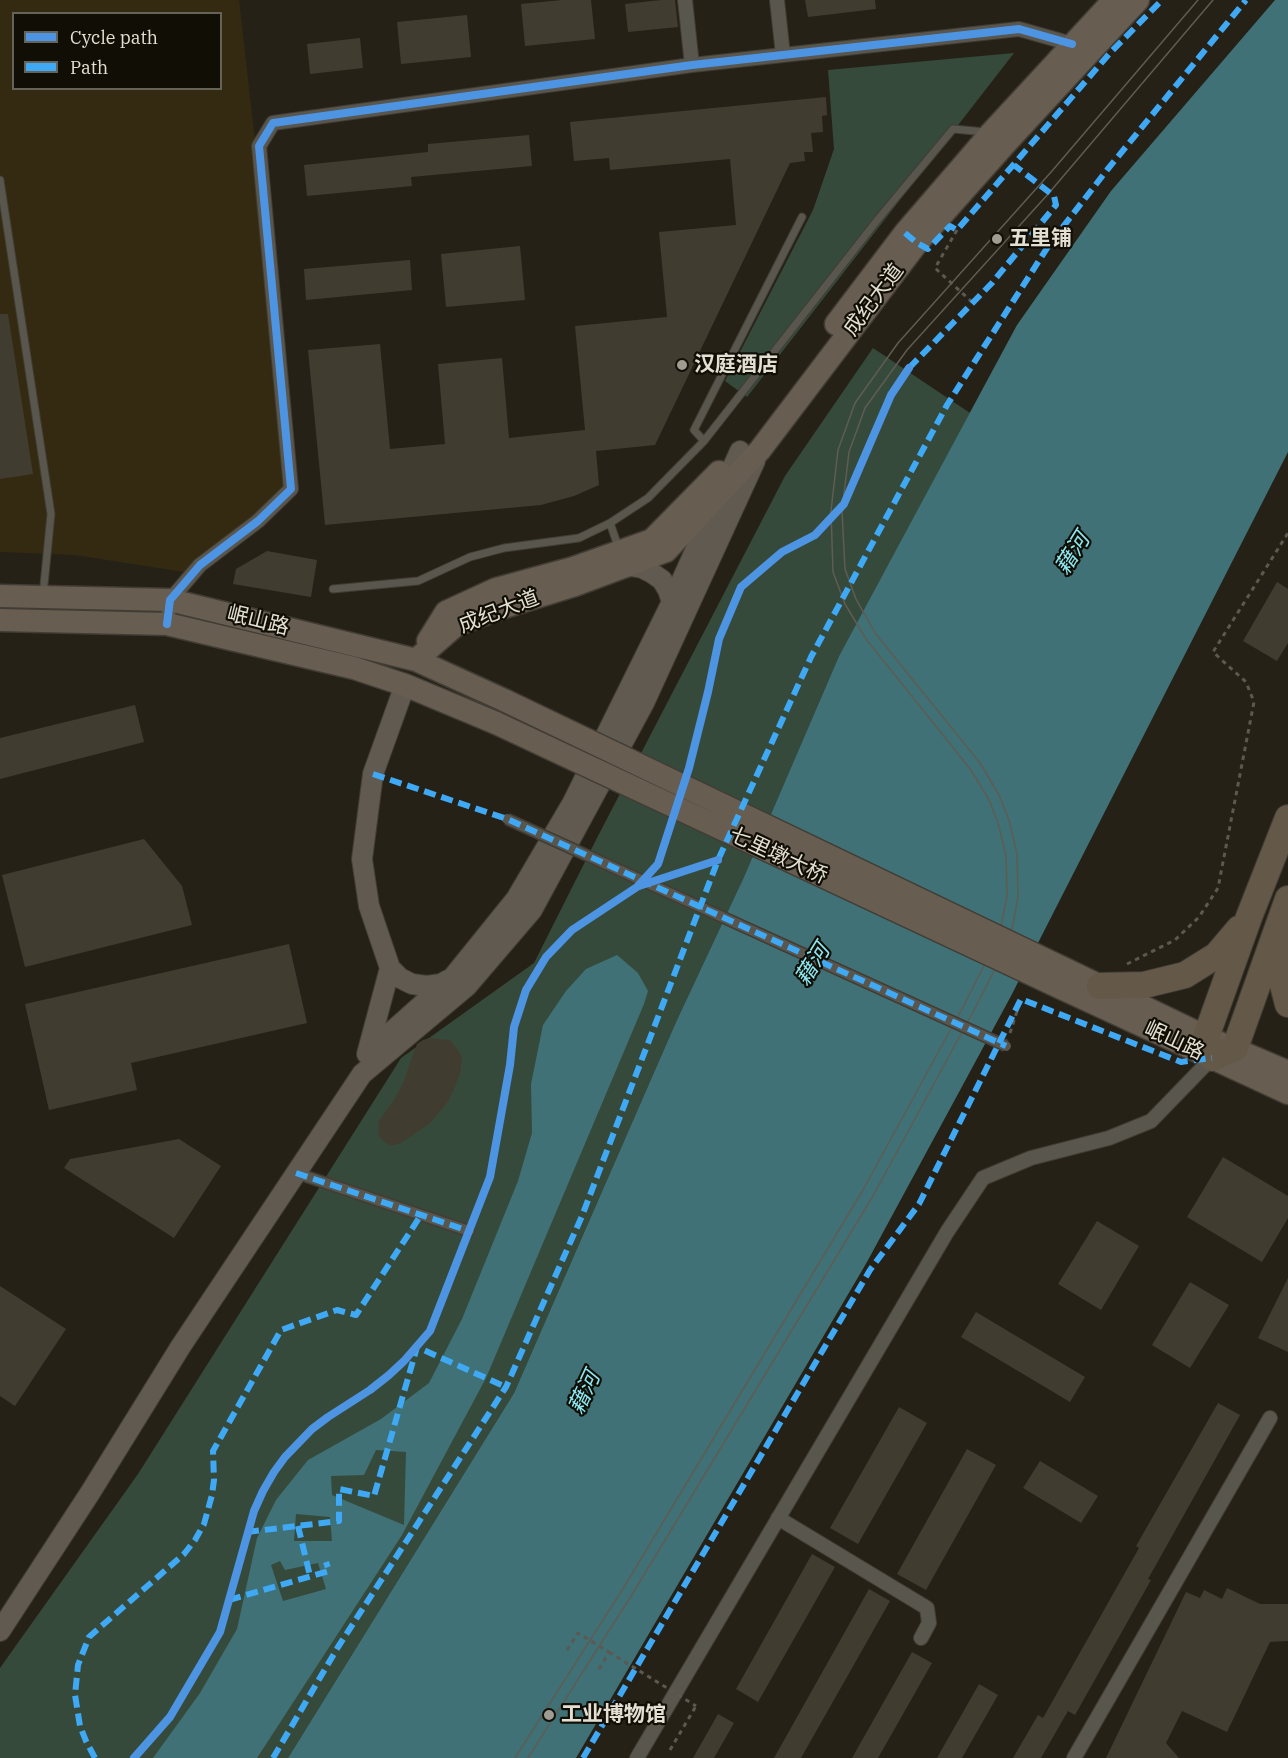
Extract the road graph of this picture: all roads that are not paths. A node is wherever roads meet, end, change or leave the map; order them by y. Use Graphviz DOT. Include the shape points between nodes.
graph roads {
  1 [pos="685,0"];
  2 [pos="777,0"];
  3 [pos="1114,0"];
  4 [pos="1138,0"];
  5 [pos="1072,44"];
  6 [pos="783,55"];
  7 [pos="692,65"];
  8 [pos="992,132"];
  9 [pos="0,180"];
  10 [pos="802,217"];
  11 [pos="704,441"];
  12 [pos="750,450"];
  13 [pos="721,491"];
  14 [pos="610,523"];
  15 [pos="619,560"];
  16 [pos="333,589"];
  17 [pos="0,596"];
  18 [pos="42,597"];
  19 [pos="170,600"];
  20 [pos="672,602"];
  21 [pos="0,620"];
  22 [pos="167,624"];
  23 [pos="416,660"];
  24 [pos="405,685"];
  25 [pos="506,701"];
  26 [pos="496,723"];
  27 [pos="1288,818"];
  28 [pos="507,819"];
  29 [pos="1288,899"];
  30 [pos="1249,917"];
  31 [pos="1278,927"];
  32 [pos="390,968"];
  33 [pos="453,977"];
  34 [pos="1064,979"];
  35 [pos="1100,986"];
  36 [pos="1288,1004"];
  37 [pos="1006,1046"];
  38 [pos="1209,1048"];
  39 [pos="1235,1048"];
  40 [pos="368,1053"];
  41 [pos="1288,1072"];
  42 [pos="362,1074"];
  43 [pos="1288,1093"];
  44 [pos="296,1173"];
  45 [pos="469,1231"];
  46 [pos="1270,1418"];
  47 [pos="778,1518"];
  48 [pos="0,1631"];
  49 [pos="921,1638"];
  50 [pos="637,1758"];
  51 [pos="1074,1758"];
  1 -- 7 [label="street"];
  2 -- 6 [label="street"];
  3 -- 5 [label="main road, 成纪大道"];
  4 -- 12 [label="main road, 成纪大道" via="917,243"];
  5 -- 6 [label="street" via="1019,29"];
  5 -- 8 [label="main road, 成纪大道"];
  6 -- 7 [label="street"];
  7 -- 19 [label="street" via="273,123 259,146 291,489 258,521 200,565"];
  8 -- 11 [label="lane" via="953,129"];
  8 -- 12 [label="main road, 成纪大道" via="905,232 750,440"];
  9 -- 18 [label="lane" via="51,514"];
  10 -- 11 [label="lane" via="694,430"];
  11 -- 14 [label="lane" via="648,498"];
  12 -- 13 [label="main road, 成纪大道"];
  12 -- 15 [label="main road, 成纪大道" via="652,540"];
  12 -- 42 [label="main road" via="644,703 532,910 467,986"];
  13 -- 15 [label="main road, 成纪大道" via="666,550"];
  13 -- 20 [label="main road"];
  14 -- 15 [label="lane"];
  14 -- 16 [label="lane" via="579,538 504,548 470,557 418,581"];
  15 -- 20 [label="main road" via="662,580"];
  15 -- 23 [label="main road, 成纪大道" via="575,585 456,625"];
  17 -- 18 [label="main road, 岷山路"];
  18 -- 19 [label="main road, 岷山路"];
  19 -- 22 [label="street"];
  19 -- 23 [label="main road, 岷山路"];
  20 -- 33 [label="main road" via="573,802 516,899"];
  21 -- 22 [label="main road, 岷山路"];
  22 -- 24 [label="main road, 岷山路" via="354,668"];
  23 -- 25 [label="main road, 岷山路"];
  24 -- 26 [label="main road, 岷山路"];
  24 -- 32 [label="main road" via="373,774 362,859 369,906"];
  25 -- 34 [label="main road, 七里墩大桥, bridge"];
  26 -- 34 [label="main road, 七里墩大桥, bridge"];
  27 -- 30 [label="highway"];
  28 -- 37 [label="street, bridge"];
  29 -- 31 [label="highway"];
  30 -- 35 [label="highway" via="1217,955 1185,975 1144,985"];
  30 -- 38 [label="highway"];
  31 -- 36 [label="highway" via="1279,969"];
  31 -- 39 [label="highway"];
  32 -- 33 [label="main road" via="400,978 420,986 441,984"];
  32 -- 40 [label="main road"];
  33 -- 40 [label="main road"];
  34 -- 35 [label="main road, 岷山路"];
  34 -- 38 [label="main road, 岷山路"];
  35 -- 38 [label="main road, 岷山路"];
  38 -- 39 [label="highway"];
  38 -- 43 [label="main road, 岷山路"];
  38 -- 47 [label="street" via="1150,1121 1109,1138 1031,1158 983,1178"];
  39 -- 41 [label="main road, 岷山路"];
  40 -- 42 [label="main road"];
  42 -- 44 [label="main road"];
  44 -- 45 [label="street"];
  44 -- 48 [label="main road"];
  46 -- 51 [label="street"];
  47 -- 49 [label="street" via="927,1608 929,1623"];
  47 -- 50 [label="street"];
}
